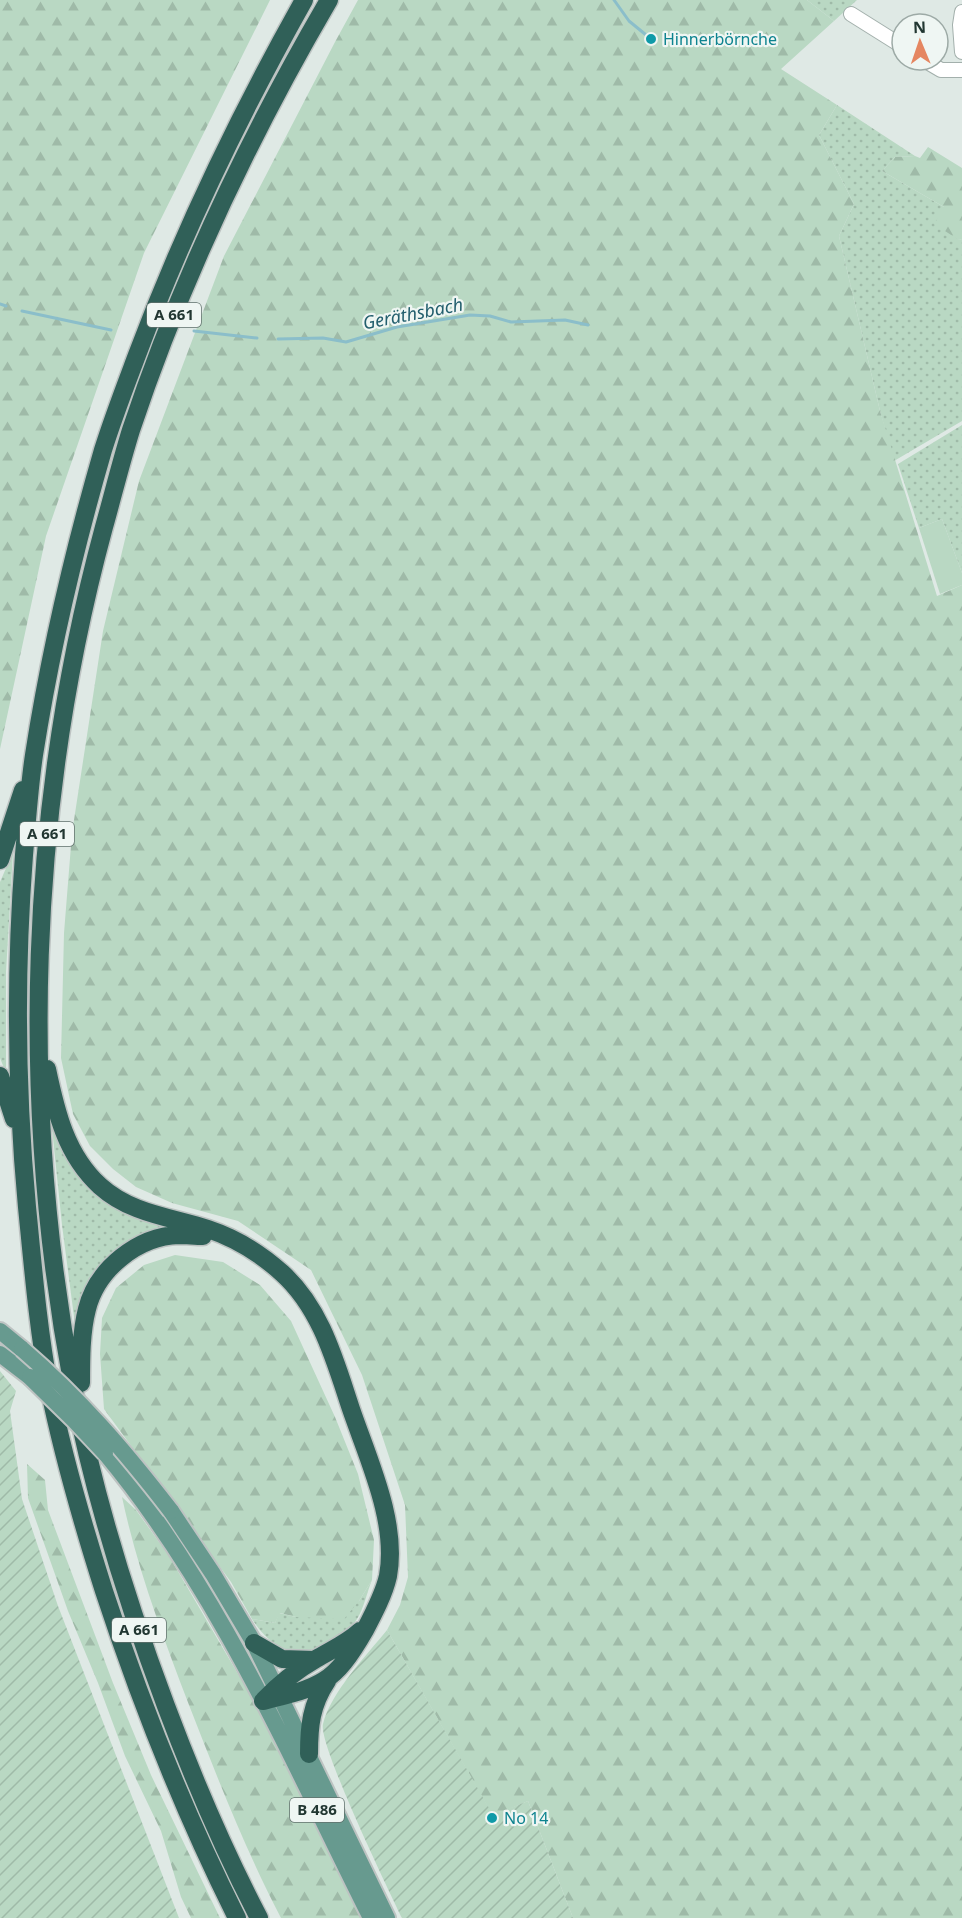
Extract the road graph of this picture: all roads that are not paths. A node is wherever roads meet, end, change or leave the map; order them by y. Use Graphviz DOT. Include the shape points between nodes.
graph roads {
  1 [pos="304,0"];
  2 [pos="328,0"];
  3 [pos="962,12"];
  4 [pos="851,14"];
  5 [pos="890,38"];
  6 [pos="962,52"];
  7 [pos="33,757"];
  8 [pos="2,855"];
  9 [pos="38,1019"];
  10 [pos="0,1076"];
  11 [pos="21,1141"];
  12 [pos="241,1243"];
  13 [pos="0,1331"];
  14 [pos="0,1354"];
  15 [pos="81,1424"];
  16 [pos="164,1515"];
  17 [pos="368,1624"];
  18 [pos="254,1642"];
  19 [pos="314,1660"];
  20 [pos="327,1681"];
  21 [pos="279,1692"];
  22 [pos="262,1701"];
  23 [pos="309,1754"];
  24 [pos="237,1918"];
  25 [pos="259,1918"];
  26 [pos="371,1918"];
  27 [pos="387,1918"];
  1 -- 7 [label="highway, A 661" via="196,211 115,415 71,569"];
  2 -- 9 [label="highway, A 661" via="254,137 193,267 123,456 92,572 59,734 42,894"];
  3 -- 6 [label="street"];
  4 -- 5 [label="street"];
  7 -- 8 [label="highway, A 661"];
  7 -- 11 [label="highway, A 661" via="18,960"];
  9 -- 12 [label="highway" via="63,1133 87,1173 132,1208"];
  9 -- 15 [label="highway, A 661" via="47,1210"];
  10 -- 11 [label="highway"];
  11 -- 24 [label="highway, A 661" via="48,1376 72,1482 122,1646 164,1760"];
  12 -- 15 [label="highway" via="195,1236 160,1238 128,1252 102,1276 86,1311"];
  12 -- 17 [label="highway" via="285,1276 310,1307 325,1337 375,1481 387,1523 389,1561 382,1594"];
  13 -- 16 [label="main road, B 486, bridge" via="57,1378 120,1445"];
  14 -- 16 [label="main road, B 486, bridge" via="74,1420"];
  15 -- 25 [label="highway, A 661" via="111,1543 142,1642 184,1754"];
  16 -- 18 [label="main road, B 486" via="213,1574"];
  16 -- 22 [label="main road, B 486"];
  17 -- 19 [label="highway"];
  17 -- 20 [label="highway" via="349,1657"];
  18 -- 19 [label="highway" via="288,1660"];
  18 -- 21 [label="main road, B 486"];
  19 -- 21 [label="highway"];
  20 -- 21 [label="highway" via="304,1691"];
  20 -- 23 [label="highway" via="313,1705"];
  21 -- 22 [label="highway"];
  21 -- 23 [label="main road, B 486"];
  22 -- 26 [label="main road, B 486"];
  23 -- 27 [label="main road, B 486"];
}
